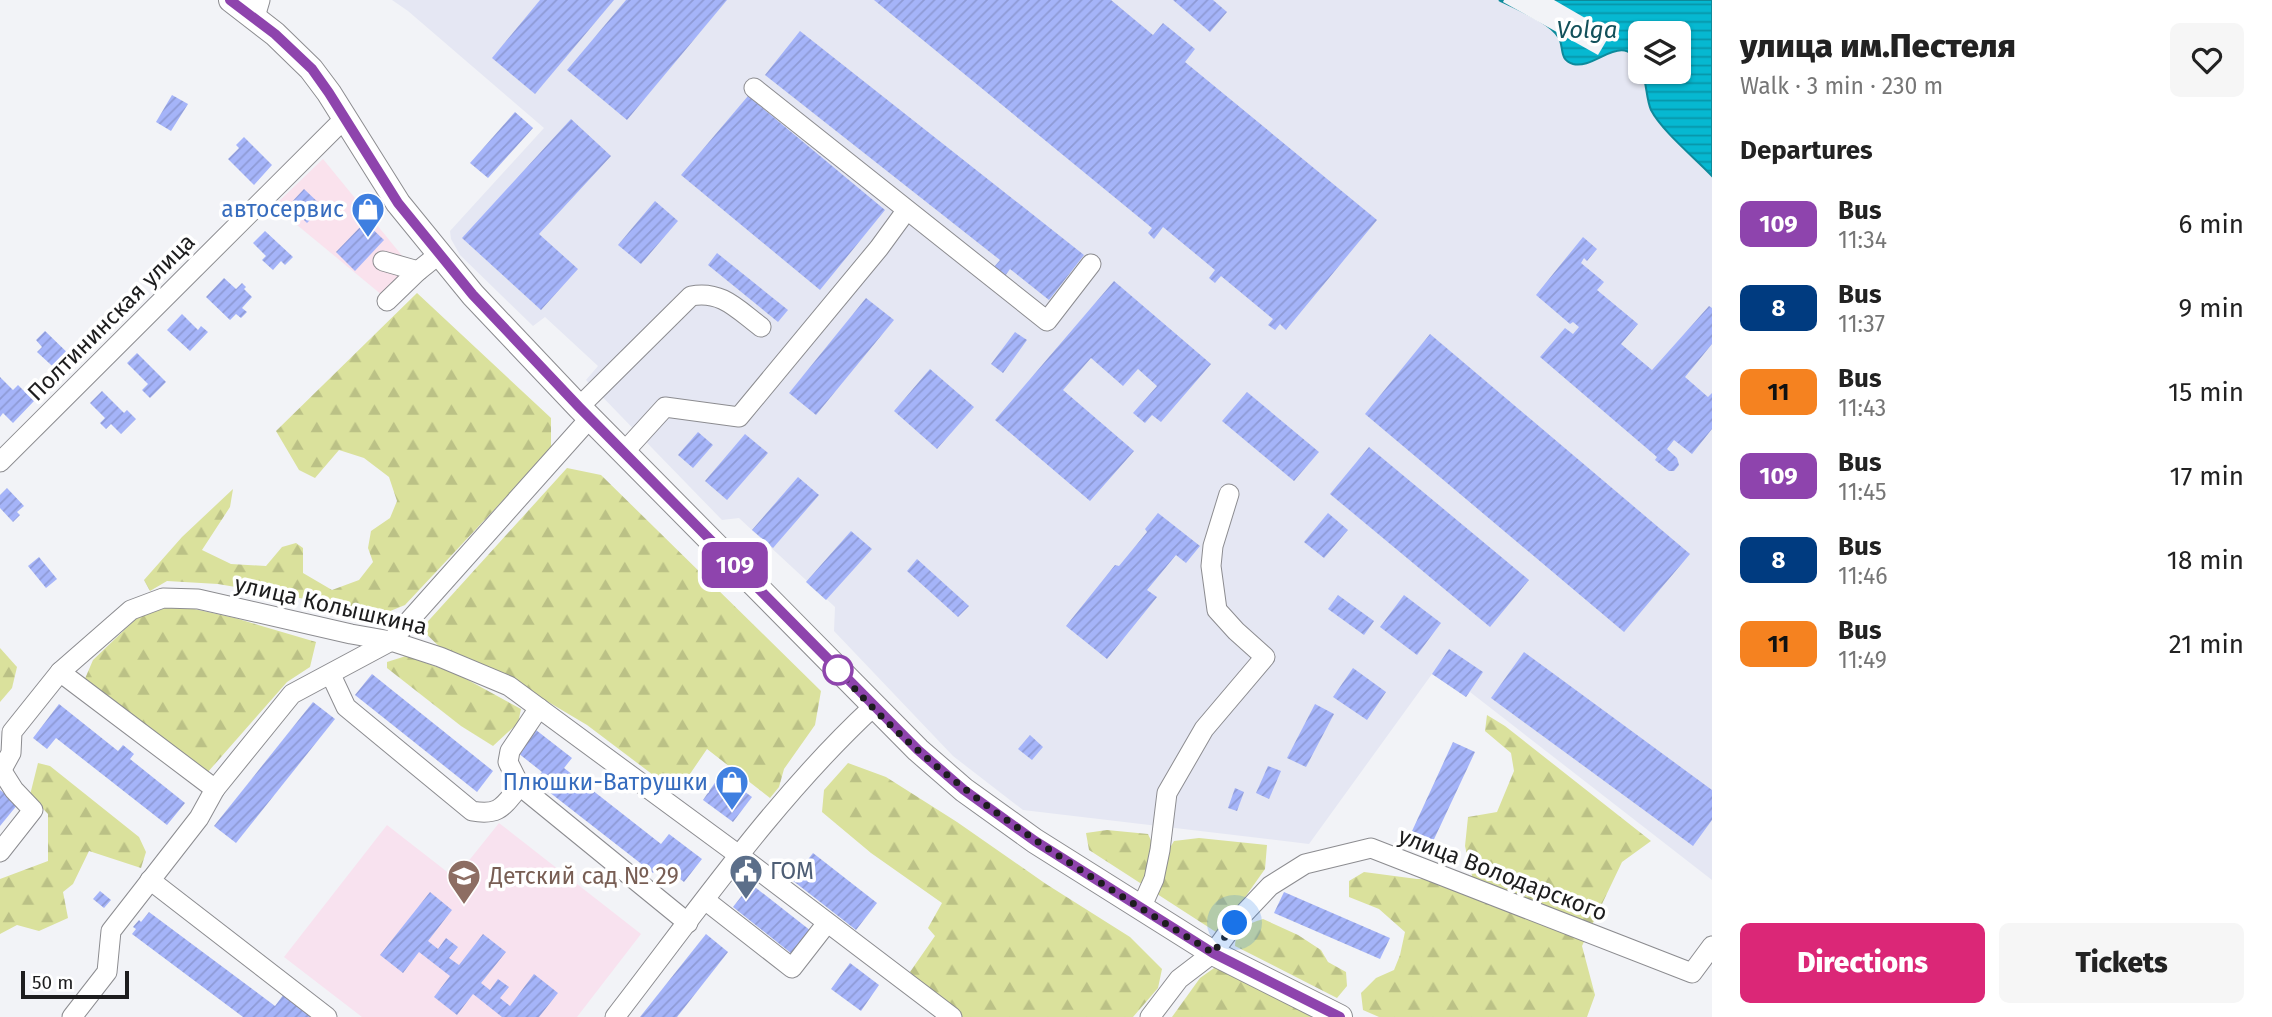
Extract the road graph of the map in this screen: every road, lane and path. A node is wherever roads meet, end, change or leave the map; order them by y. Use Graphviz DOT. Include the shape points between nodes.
graph roads {
  1 [pos="231,0"];
  2 [pos="258,8"];
  3 [pos="754,88"];
  4 [pos="345,118"];
  5 [pos="906,211"];
  6 [pos="438,255"];
  7 [pos="383,261"];
  8 [pos="1091,264"];
  9 [pos="418,271"];
  10 [pos="387,301"];
  11 [pos="761,327"];
  12 [pos="585,413"];
  13 [pos="624,452"];
  14 [pos="0,462"];
  15 [pos="1229,494"];
  16 [pos="391,641"];
  17 [pos="60,672"];
  18 [pos="331,675"];
  19 [pos="873,707"];
  20 [pos="539,708"];
  21 [pos="1,772"];
  22 [pos="520,786"];
  23 [pos="215,789"];
  24 [pos="0,852"];
  25 [pos="740,856"];
  26 [pos="150,880"];
  27 [pos="705,900"];
  28 [pos="1141,908"];
  29 [pos="688,923"];
  30 [pos="827,923"];
  31 [pos="1712,946"];
  32 [pos="1213,953"];
  33 [pos="72,1017"];
  34 [pos="327,1017"];
  35 [pos="615,1017"];
  36 [pos="952,1017"];
  37 [pos="1150,1017"];
  38 [pos="1340,1017"];
  1 -- 2 [label="main road"];
  2 -- 4 [label="main road" via="312,69"];
  3 -- 5 [label="street"];
  4 -- 6 [label="main road" via="398,203"];
  4 -- 14 [label="street, Полтининская улица"];
  5 -- 8 [label="street" via="1047,321"];
  5 -- 13 [label="street" via="739,417 665,407"];
  6 -- 9 [label="street"];
  6 -- 12 [label="main road"];
  7 -- 9 [label="street"];
  9 -- 10 [label="street"];
  11 -- 12 [label="street" via="720,297 691,296"];
  12 -- 13 [label="main road"];
  12 -- 16 [label="street"];
  13 -- 19 [label="main road"];
  15 -- 28 [label="street" via="1213,546 1217,610 1265,656 1204,729 1167,793 1154,879"];
  16 -- 17 [label="street, улица Колышкина" via="198,599 163,597 131,610"];
  16 -- 18 [label="street"];
  16 -- 20 [label="street, улица Колышкина" via="509,686"];
  17 -- 21 [label="street, улица Колышкина" via="12,732 11,753"];
  17 -- 23 [label="street"];
  18 -- 22 [label="street" via="346,707 472,811 487,814 499,810"];
  18 -- 23 [label="street" via="292,694"];
  19 -- 25 [label="street" via="825,752"];
  19 -- 28 [label="main road" via="984,805"];
  20 -- 22 [label="street" via="510,751 508,762"];
  20 -- 25 [label="street, улица Колышкина"];
  21 -- 24 [label="street" via="33,810"];
  22 -- 29 [label="street"];
  23 -- 26 [label="street" via="199,818"];
  25 -- 27 [label="street"];
  25 -- 30 [label="street, улица Колышкина"];
  26 -- 33 [label="street" via="111,930 107,972"];
  26 -- 34 [label="street"];
  27 -- 29 [label="street"];
  27 -- 30 [label="street" via="792,968"];
  28 -- 32 [label="main road"];
  29 -- 35 [label="street"];
  30 -- 36 [label="street, улица Колышкина"];
  31 -- 32 [label="street, улица Володарского" via="1692,973 1371,848 1305,864 1270,886"];
  32 -- 37 [label="street" via="1179,979"];
  32 -- 38 [label="main road"];
}
